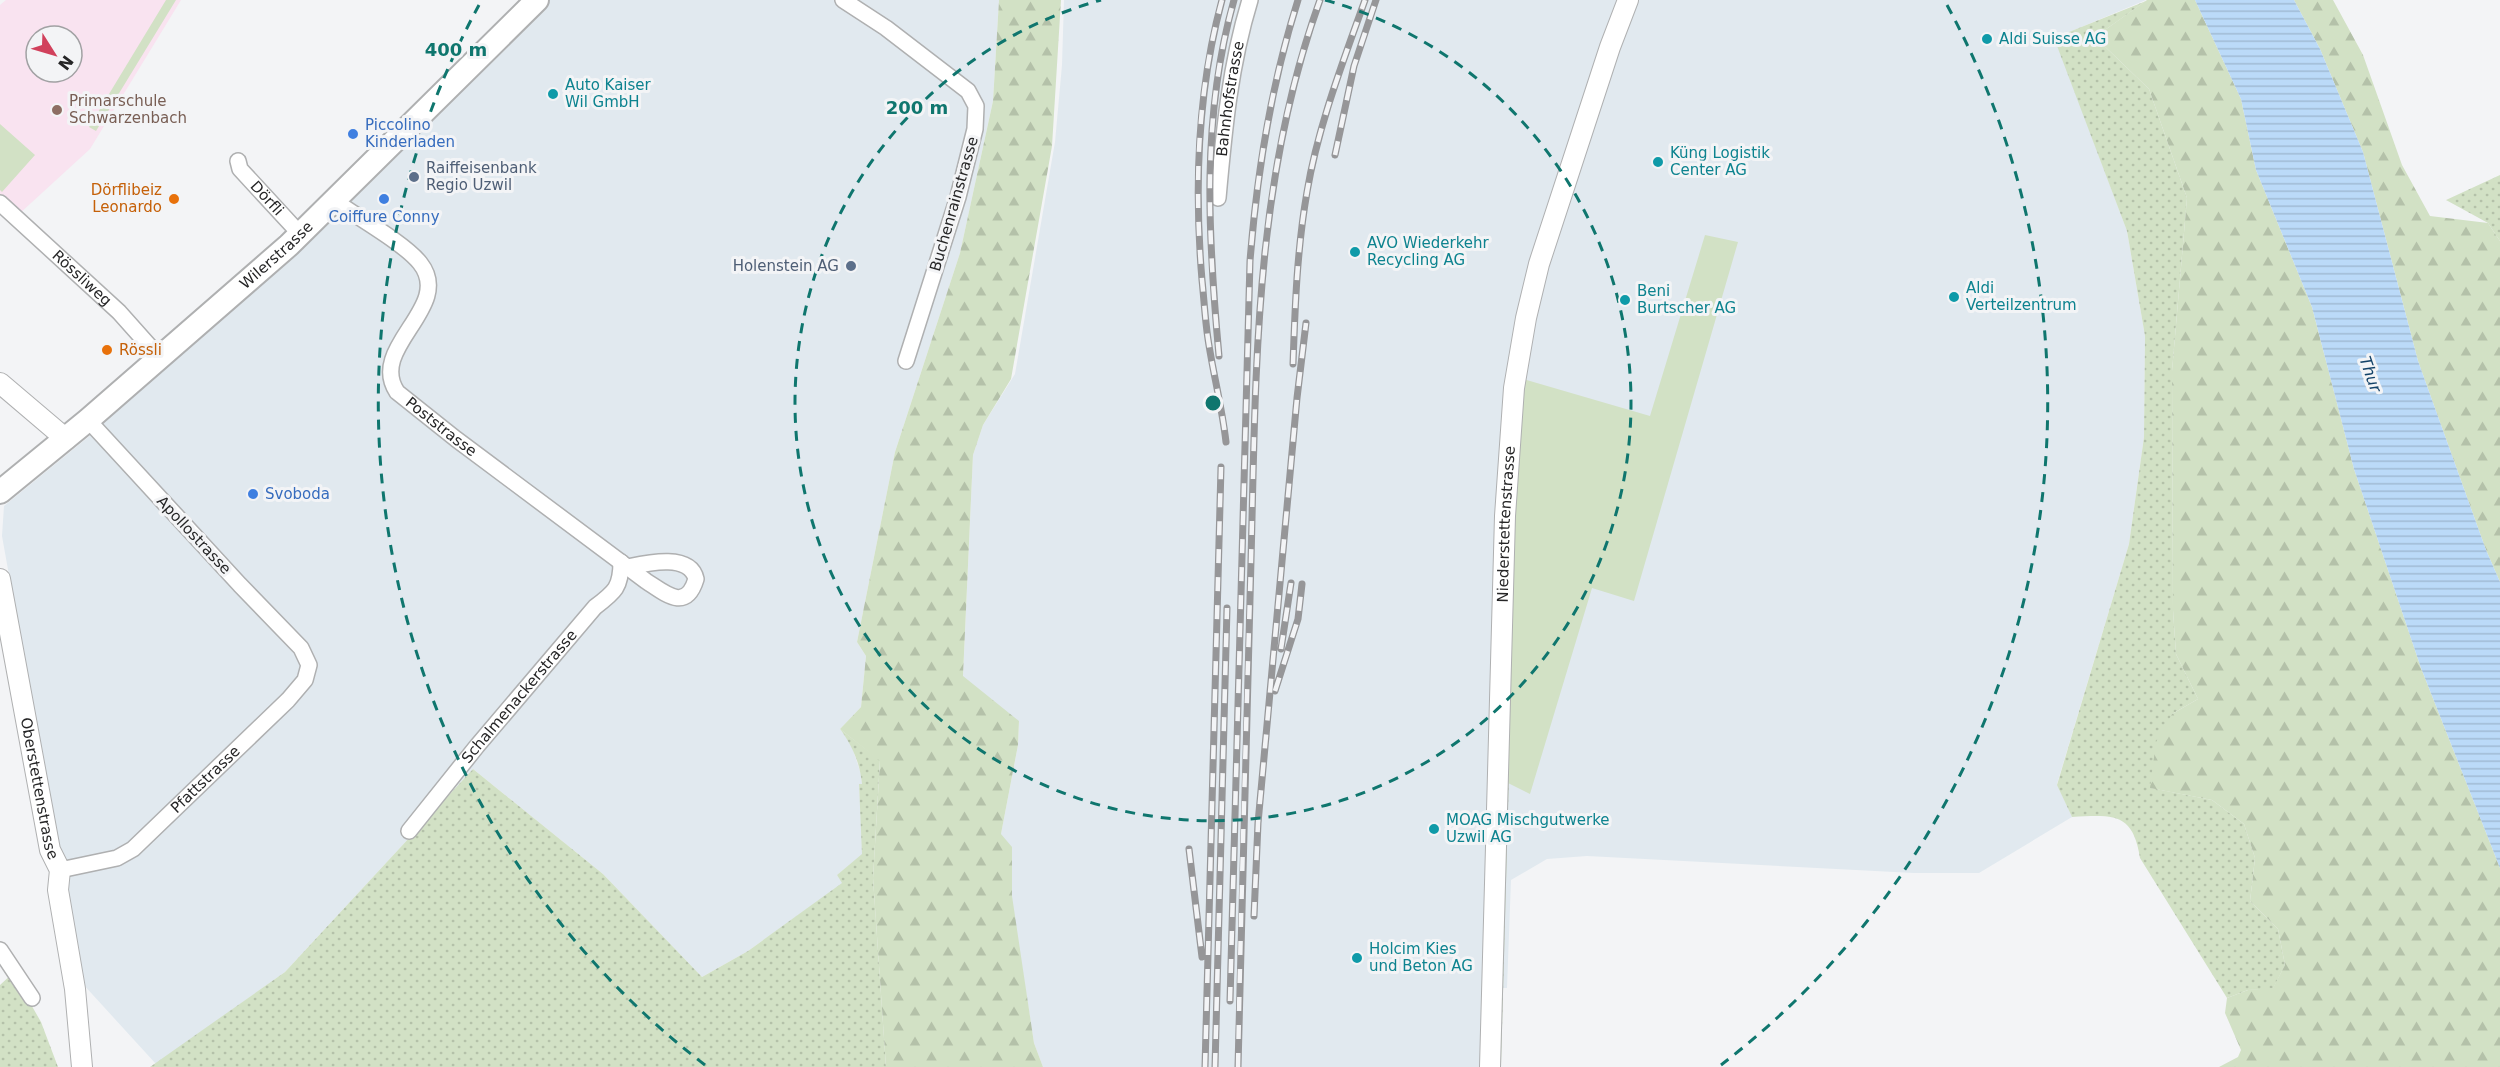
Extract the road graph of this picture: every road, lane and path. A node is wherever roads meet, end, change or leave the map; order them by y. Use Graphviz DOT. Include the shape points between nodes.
graph roads {
  1 [pos="537,0"];
  2 [pos="843,0"];
  3 [pos="1250,0"];
  4 [pos="1628,0"];
  5 [pos="238,161"];
  6 [pos="1218,198"];
  7 [pos="335,201"];
  8 [pos="0,203"];
  9 [pos="300,234"];
  10 [pos="160,358"];
  11 [pos="906,361"];
  12 [pos="0,383"];
  13 [pos="88,420"];
  14 [pos="66,439"];
  15 [pos="0,492"];
  16 [pos="624,564"];
  17 [pos="0,579"];
  18 [pos="301,648"];
  19 [pos="409,831"];
  20 [pos="60,870"];
  21 [pos="0,950"];
  22 [pos="32,998"];
  23 [pos="82,1067"];
  24 [pos="1490,1067"];
  1 -- 7 [label="main road, Wilerstrasse"];
  2 -- 11 [label="street, Buchenrainstrasse" via="968,91 976,106 975,129 958,197"];
  3 -- 6 [label="street, Bahnhofstrasse" via="1226,109"];
  4 -- 24 [label="street, Niederstettenstrasse" via="1539,264 1514,388 1505,516"];
  5 -- 9 [label="street, Dörfli" via="240,169"];
  7 -- 9 [label="main road, Wilerstrasse"];
  7 -- 16 [label="street, Poststrasse" via="408,252 428,278 424,303 390,367 392,385 447,433"];
  8 -- 10 [label="street, Rössliweg" via="119,312"];
  9 -- 10 [label="main road, Wilerstrasse"];
  10 -- 13 [label="main road, Wilerstrasse"];
  12 -- 14 [label="street"];
  13 -- 14 [label="main road, Wilerstrasse"];
  13 -- 18 [label="street, Apollostrasse"];
  14 -- 15 [label="main road, Wilerstrasse"];
  16 -- 19 [label="street, Schalmenackerstrasse" via="615,592 588,615"];
  17 -- 20 [label="street, Oberstettenstrasse" via="50,850"];
  18 -- 20 [label="street, Pfattstrasse" via="309,665 305,680 141,842 117,858"];
  20 -- 23 [label="street, Oberstettenstrasse" via="58,890 75,989"];
  21 -- 22 [label="street"];
}
